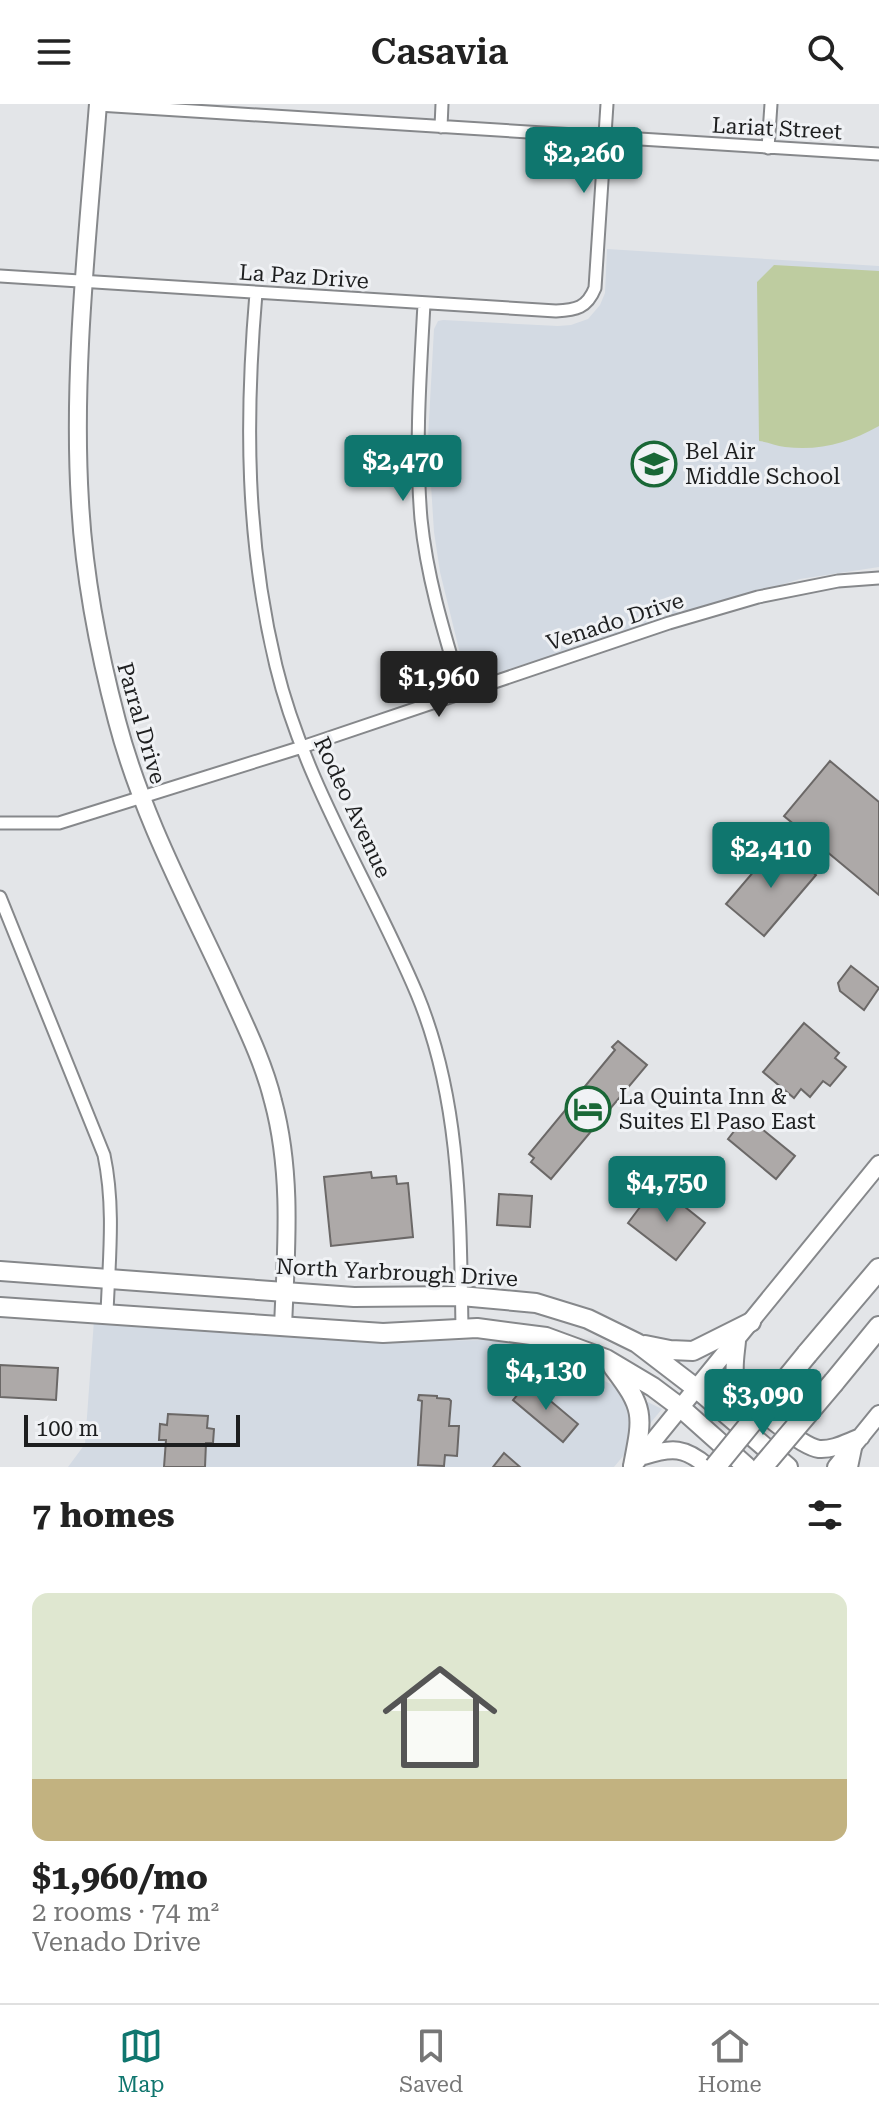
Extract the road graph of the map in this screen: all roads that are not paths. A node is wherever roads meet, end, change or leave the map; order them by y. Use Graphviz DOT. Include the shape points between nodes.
graph roads {
  1 [pos="98,104"];
  2 [pos="442,104"];
  3 [pos="607,104"];
  4 [pos="771,104"];
  5 [pos="270,110"];
  6 [pos="441,127"];
  7 [pos="605,138"];
  8 [pos="768,148"];
  9 [pos="879,154"];
  10 [pos="0,276"];
  11 [pos="84,281"];
  12 [pos="256,293"];
  13 [pos="424,304"];
  14 [pos="879,578"];
  15 [pos="462,693"];
  16 [pos="302,747"];
  17 [pos="142,799"];
  18 [pos="0,823"];
  19 [pos="0,897"];
  20 [pos="879,1164"];
  21 [pos="879,1269"];
  22 [pos="0,1271"];
  23 [pos="108,1278"];
  24 [pos="284,1291"];
  25 [pos="461,1296"];
  26 [pos="0,1307"];
  27 [pos="107,1313"];
  28 [pos="751,1322"];
  29 [pos="283,1327"];
  30 [pos="879,1327"];
  31 [pos="462,1328"];
  32 [pos="737,1341"];
  33 [pos="637,1343"];
  34 [pos="606,1359"];
  35 [pos="697,1389"];
  36 [pos="681,1408"];
  37 [pos="879,1414"];
  38 [pos="856,1442"];
  39 [pos="636,1463"];
  40 [pos="708,1467"];
  41 [pos="715,1467"];
  42 [pos="747,1467"];
  43 [pos="762,1467"];
  44 [pos="788,1467"];
  45 [pos="836,1467"];
  46 [pos="848,1467"];
  1 -- 5 [label="street, Lariat Street"];
  1 -- 11 [label="street, Parral Drive"];
  2 -- 6 [label="street"];
  3 -- 7 [label="street"];
  4 -- 8 [label="street"];
  5 -- 6 [label="street, Lariat Street"];
  6 -- 7 [label="street, Lariat Street"];
  7 -- 8 [label="street, Lariat Street"];
  7 -- 13 [label="street, La Paz Drive" via="595,288 586,304 556,311"];
  8 -- 9 [label="street, Lariat Street"];
  10 -- 11 [label="street, La Paz Drive"];
  11 -- 12 [label="street, La Paz Drive"];
  11 -- 17 [label="street, Parral Drive" via="80,502 88,582 99,653"];
  12 -- 13 [label="street, La Paz Drive"];
  12 -- 16 [label="street, Rodeo Avenue" via="250,509 277,668"];
  13 -- 15 [label="street" via="418,422 421,521 429,572"];
  14 -- 15 [label="street, Venado Drive" via="758,597"];
  15 -- 16 [label="street, Venado Drive"];
  16 -- 17 [label="street, Venado Drive"];
  16 -- 25 [label="street, Rodeo Avenue" via="417,995 435,1047 458,1178"];
  17 -- 18 [label="street, Venado Drive" via="59,823"];
  17 -- 24 [label="street, Parral Drive" via="273,1099 288,1185"];
  19 -- 23 [label="street" via="104,1155 110,1184"];
  20 -- 28 [label="street"];
  21 -- 41 [label="highway, bridge"];
  22 -- 23 [label="main road, North Yarbrough Drive"];
  23 -- 24 [label="main road, North Yarbrough Drive"];
  23 -- 27 [label="street"];
  24 -- 25 [label="main road, North Yarbrough Drive" via="354,1297"];
  24 -- 29 [label="street, Parral Drive"];
  25 -- 31 [label="street, Rodeo Avenue"];
  25 -- 33 [label="main road, North Yarbrough Drive" via="561,1310"];
  26 -- 27 [label="main road"];
  27 -- 29 [label="main road"];
  28 -- 32 [label="street"];
  28 -- 33 [label="main road" via="693,1351"];
  29 -- 31 [label="main road" via="383,1333"];
  30 -- 43 [label="highway, bridge"];
  31 -- 34 [label="main road" via="546,1337"];
  32 -- 35 [label="street"];
  32 -- 38 [label="street" via="736,1382 744,1396 816,1449"];
  33 -- 35 [label="main road, North Yarbrough Drive"];
  34 -- 36 [label="main road"];
  34 -- 39 [label="main road" via="634,1395 639,1411"];
  35 -- 36 [label="street"];
  35 -- 44 [label="main road, North Yarbrough Drive"];
  36 -- 39 [label="street"];
  36 -- 42 [label="main road"];
  37 -- 38 [label="street"];
  38 -- 45 [label="street"];
  38 -- 46 [label="main road"];
  39 -- 40 [label="street" via="667,1448 696,1457"];
}
